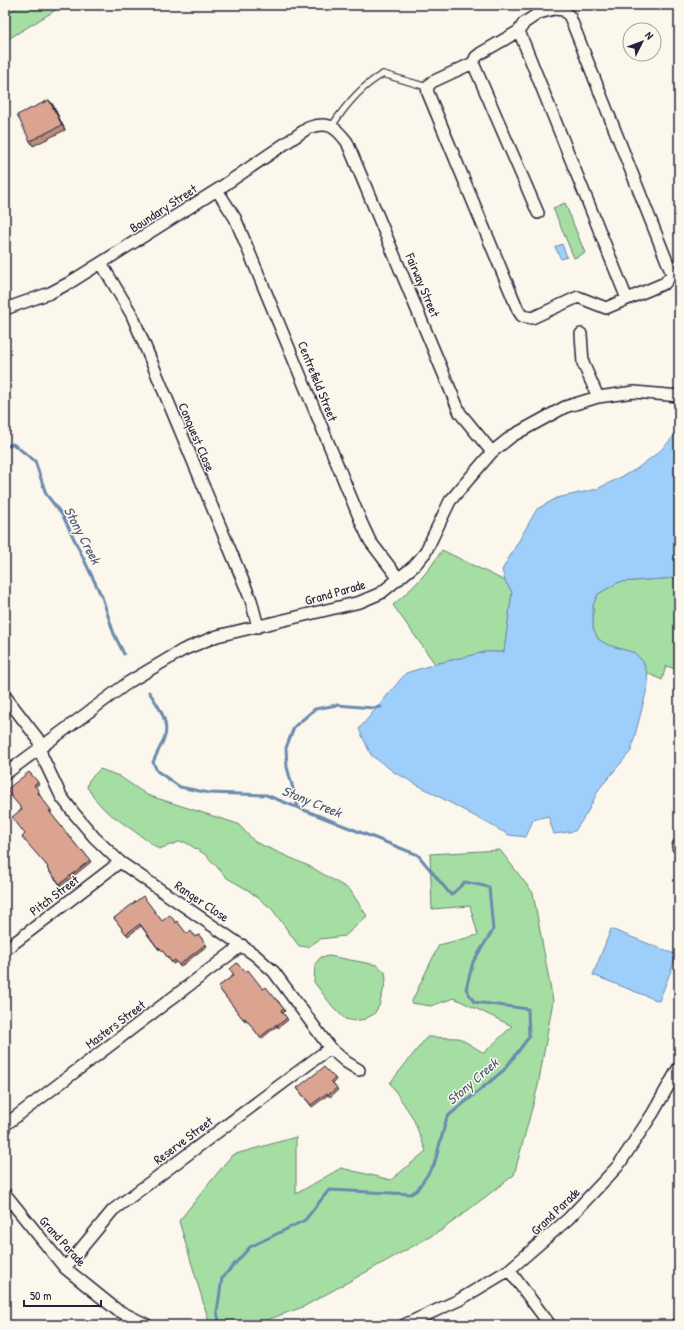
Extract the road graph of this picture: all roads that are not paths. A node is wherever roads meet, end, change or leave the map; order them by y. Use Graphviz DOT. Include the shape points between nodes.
graph roads {
  1 [pos="519,31"];
  2 [pos="473,63"];
  3 [pos="427,87"];
  4 [pos="332,126"];
  5 [pos="217,190"];
  6 [pos="538,213"];
  7 [pos="101,263"];
  8 [pos="627,299"];
  9 [pos="5,309"];
  10 [pos="581,334"];
  11 [pos="679,396"];
  12 [pos="598,397"];
  13 [pos="492,452"];
  14 [pos="400,579"];
  15 [pos="258,627"];
  16 [pos="5,696"];
  17 [pos="40,747"];
  18 [pos="5,774"];
  19 [pos="120,862"];
  20 [pos="242,945"];
  21 [pos="5,950"];
  22 [pos="330,1048"];
  23 [pos="679,1067"];
  24 [pos="359,1070"];
  25 [pos="5,1125"];
  26 [pos="5,1194"];
  27 [pos="65,1268"];
  28 [pos="509,1270"];
  29 [pos="147,1325"];
  30 [pos="404,1325"];
  31 [pos="550,1325"];
  1 -- 2 [label="street" via="481,53"];
  1 -- 8 [label="street"];
  1 -- 8 [label="street" via="524,22 539,13 554,9 564,10 570,17 672,274 665,283"];
  2 -- 3 [label="street" via="432,82"];
  2 -- 6 [label="street"];
  3 -- 4 [label="lane" via="383,74 371,81 348,104"];
  3 -- 8 [label="street" via="522,316 532,318 578,298 606,308"];
  4 -- 5 [label="street, Boundary Street" via="317,125 308,128"];
  4 -- 13 [label="street, Fairway Street" via="347,142 460,413"];
  5 -- 7 [label="street, Boundary Street"];
  5 -- 14 [label="street, Centrefield Street" via="235,218 362,524 370,540"];
  7 -- 9 [label="street, Boundary Street" via="50,293"];
  7 -- 15 [label="street, Conquest Close" via="132,316 251,600"];
  10 -- 12 [label="street" via="583,363"];
  11 -- 12 [label="street, Grand Parade" via="634,392"];
  12 -- 13 [label="street, Grand Parade" via="565,407 538,421 512,436"];
  13 -- 14 [label="street, Grand Parade" via="450,501 425,553"];
  14 -- 15 [label="street, Grand Parade" via="381,593 360,602"];
  15 -- 17 [label="street, Grand Parade" via="218,636 183,650 128,682"];
  16 -- 17 [label="street, Ranger Close" via="38,739"];
  17 -- 18 [label="street, Grand Parade"];
  17 -- 19 [label="street, Ranger Close" via="61,796 94,837"];
  19 -- 20 [label="street, Ranger Close"];
  19 -- 21 [label="street, Pitch Street"];
  20 -- 22 [label="street, Ranger Close" via="274,972"];
  20 -- 25 [label="street, Masters Street"];
  22 -- 24 [label="street, Ranger Close"];
  22 -- 27 [label="street, Reserve Street" via="113,1210"];
  23 -- 28 [label="street, Grand Parade" via="618,1166 568,1219"];
  26 -- 27 [label="street, Grand Parade"];
  27 -- 29 [label="street, Grand Parade" via="117,1310"];
  28 -- 30 [label="street, Grand Parade" via="459,1300"];
  28 -- 31 [label="street"];
}
